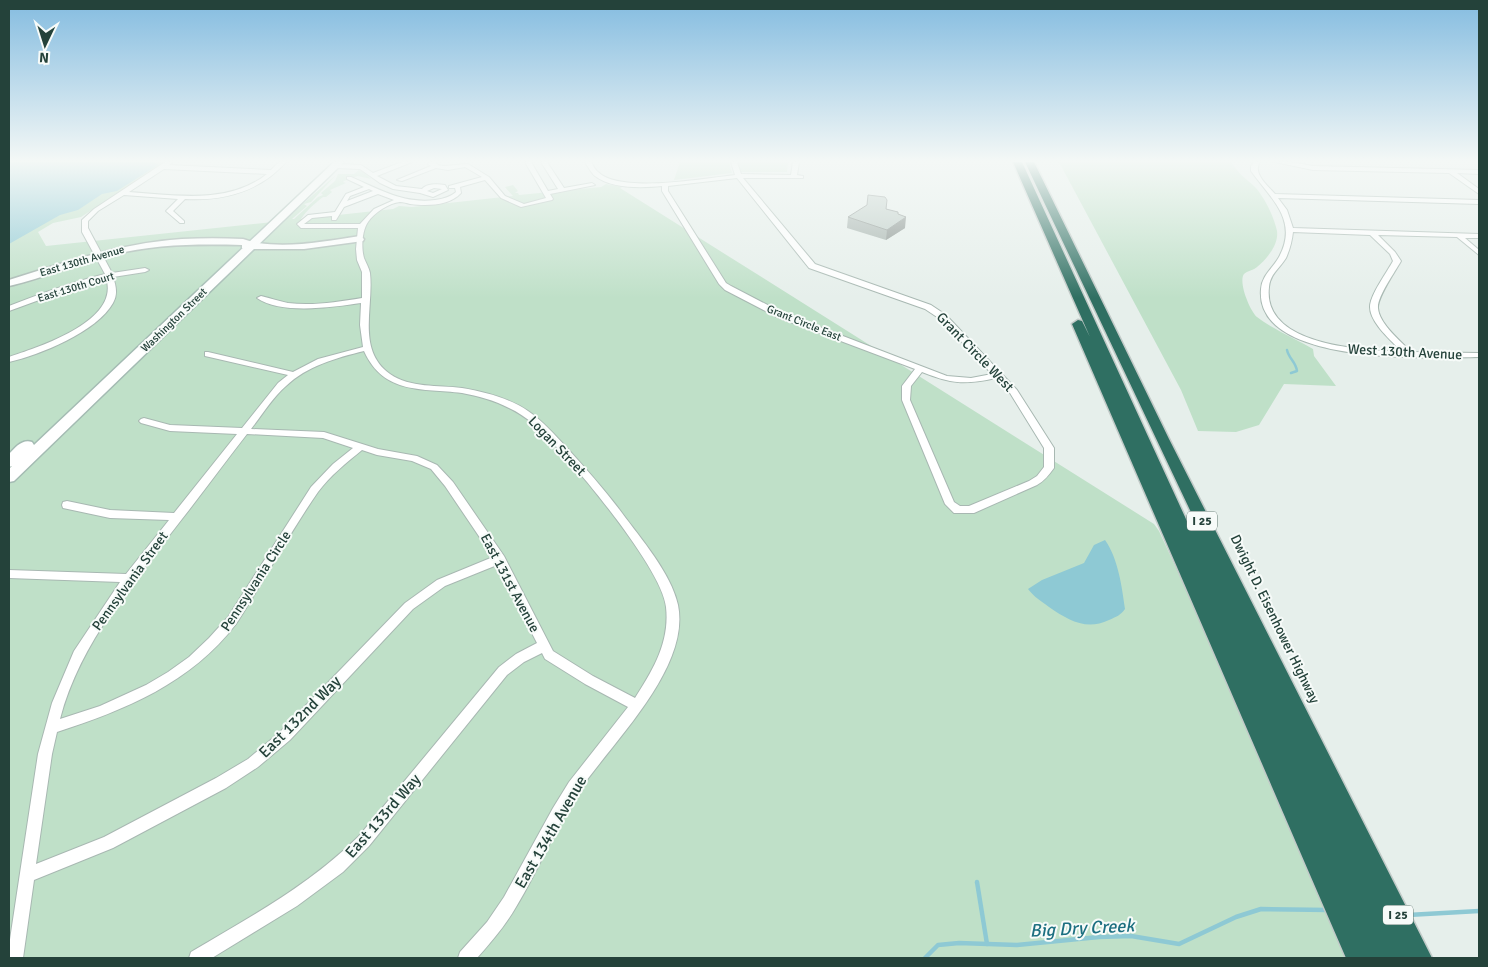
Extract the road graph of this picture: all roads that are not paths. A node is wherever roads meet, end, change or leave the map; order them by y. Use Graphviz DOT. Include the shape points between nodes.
graph roads {
  1 [pos="101,207"];
  2 [pos="173,207"];
  3 [pos="287,207"];
  4 [pos="340,207"];
  5 [pos="386,207"];
  6 [pos="675,207"];
  7 [pos="764,207"];
  8 [pos="1029,207"];
  9 [pos="1038,207"];
  10 [pos="1044,207"];
  11 [pos="1051,207"];
  12 [pos="1281,207"];
  13 [pos="336,214"];
  14 [pos="182,222"];
  15 [pos="330,225"];
  16 [pos="362,226"];
  17 [pos="1289,230"];
  18 [pos="1372,232"];
  19 [pos="1458,235"];
  20 [pos="1479,236"];
  21 [pos="360,240"];
  22 [pos="246,245"];
  23 [pos="1479,253"];
  24 [pos="99,254"];
  25 [pos="145,270"];
  26 [pos="108,277"];
  27 [pos="9,283"];
  28 [pos="262,298"];
  29 [pos="365,300"];
  30 [pos="9,309"];
  31 [pos="367,348"];
  32 [pos="1408,353"];
  33 [pos="208,354"];
  34 [pos="1479,356"];
  35 [pos="9,360"];
  36 [pos="920,369"];
  37 [pos="293,374"];
  38 [pos="999,375"];
  39 [pos="144,421"];
  40 [pos="246,431"];
  41 [pos="360,447"];
  42 [pos="9,462"];
  43 [pos="9,477"];
  44 [pos="67,505"];
  45 [pos="178,516"];
  46 [pos="500,559"];
  47 [pos="9,575"];
  48 [pos="129,578"];
  49 [pos="543,646"];
  50 [pos="636,705"];
  51 [pos="51,728"];
  52 [pos="27,875"];
  53 [pos="1349,875"];
  54 [pos="1386,954"];
  55 [pos="15,958"];
  56 [pos="197,958"];
  57 [pos="466,958"];
  1 -- 24 [label="street" via="85,220 84,229"];
  2 -- 14 [label="street" via="169,211"];
  3 -- 22 [label="main road, Washington Street"];
  4 -- 13 [label="street"];
  5 -- 16 [label="street"];
  6 -- 36 [label="street, Grant Circle East" via="728,288 780,315"];
  7 -- 38 [label="street, Grant Circle West" via="812,266 936,311"];
  8 -- 53 [label="highway, Dwight D. Eisenhower Highway / I 25"];
  9 -- 53 [label="highway"];
  10 -- 53 [label="highway"];
  11 -- 53 [label="highway, Dwight D. Eisenhower Highway / I 25" via="1162,439"];
  12 -- 17 [label="street"];
  13 -- 15 [label="street"];
  13 -- 15 [label="street" via="310,216 300,224"];
  15 -- 16 [label="street"];
  16 -- 21 [label="street, Logan Street"];
  17 -- 18 [label="street"];
  17 -- 32 [label="street, West 130th Avenue" via="1284,255 1266,280 1267,308 1271,316 1302,338 1342,350"];
  18 -- 19 [label="street"];
  18 -- 32 [label="street" via="1393,252 1397,261 1375,301 1375,312 1382,326"];
  19 -- 20 [label="street"];
  19 -- 23 [label="street"];
  21 -- 22 [label="street, East 130th Avenue" via="304,246"];
  21 -- 29 [label="street, Logan Street" via="360,258 366,271"];
  22 -- 24 [label="street, East 130th Avenue" via="157,244"];
  22 -- 42 [label="main road, Washington Street"];
  22 -- 43 [label="main road, Washington Street"];
  24 -- 26 [label="street"];
  24 -- 27 [label="street, East 130th Avenue"];
  25 -- 26 [label="street, East 130th Court"];
  26 -- 30 [label="street, East 130th Court"];
  26 -- 35 [label="street" via="113,291 103,310 79,329 33,356"];
  28 -- 29 [label="street" via="302,307"];
  29 -- 31 [label="street, Logan Street"];
  31 -- 37 [label="street, Pennsylvania Street" via="323,359"];
  31 -- 50 [label="street, Logan Street" via="379,370 400,382 480,395 526,414 539,424 603,495 658,573 673,607 668,651"];
  32 -- 34 [label="street, West 130th Avenue"];
  33 -- 37 [label="street"];
  36 -- 38 [label="street, Grant Circle East" via="945,378 971,381"];
  36 -- 38 [label="street, Grant Circle West" via="907,383 906,400 950,504 958,510 982,506 1024,487 1041,478 1048,468 1049,448 1014,392"];
  37 -- 40 [label="street, Pennsylvania Street"];
  39 -- 40 [label="street, East 131st Avenue" via="170,428"];
  40 -- 41 [label="street, East 131st Avenue" via="324,435"];
  40 -- 45 [label="street, Pennsylvania Street"];
  41 -- 46 [label="street, East 131st Avenue" via="414,458 434,467"];
  41 -- 51 [label="street, Pennsylvania Circle" via="315,489 232,620 198,658 142,695"];
  44 -- 45 [label="street" via="110,514"];
  45 -- 48 [label="street, Pennsylvania Street"];
  46 -- 49 [label="street, East 131st Avenue"];
  46 -- 52 [label="street, East 132nd Way" via="441,584 408,606 285,736 253,763 108,843"];
  47 -- 48 [label="street"];
  48 -- 51 [label="street, Pennsylvania Street" via="78,655"];
  49 -- 50 [label="street, East 131st Avenue" via="562,664"];
  49 -- 56 [label="street, East 133rd Way" via="503,672 370,834 343,861 314,886"];
  50 -- 57 [label="street, East 134th Avenue" via="574,786 514,896"];
  51 -- 52 [label="street, Pennsylvania Street"];
  52 -- 55 [label="street, Pennsylvania Street"];
  53 -- 54 [label="highway, Dwight D. Eisenhower Highway / I 25"];
  53 -- 54 [label="highway, Dwight D. Eisenhower Highway / I 25"];
}
